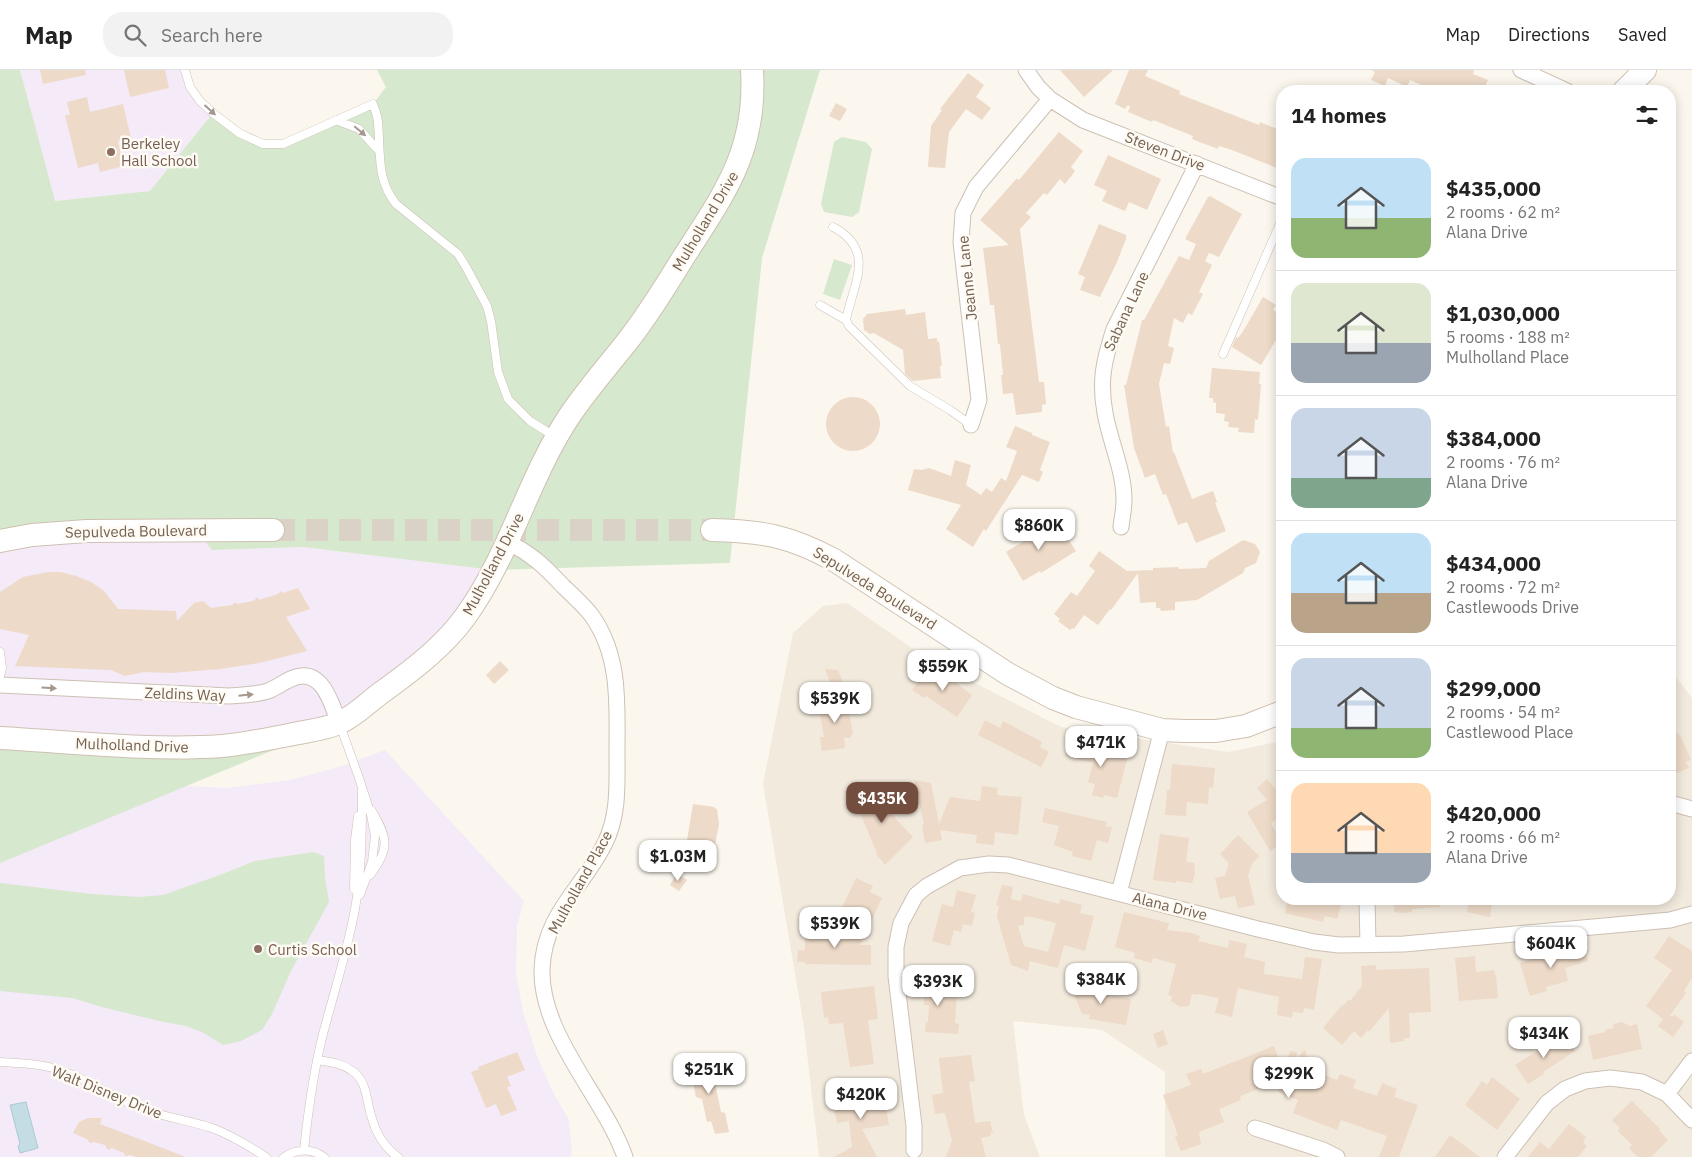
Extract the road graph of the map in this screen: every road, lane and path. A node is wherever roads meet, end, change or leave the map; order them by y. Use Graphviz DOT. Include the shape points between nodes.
graph roads {
  1 [pos="184,70"];
  2 [pos="752,70"];
  3 [pos="1026,70"];
  4 [pos="1521,70"];
  5 [pos="1645,70"];
  6 [pos="1554,85"];
  7 [pos="1630,85"];
  8 [pos="1050,99"];
  9 [pos="336,120"];
  10 [pos="379,151"];
  11 [pos="1197,164"];
  12 [pos="1276,196"];
  13 [pos="833,227"];
  14 [pos="1276,233"];
  15 [pos="820,305"];
  16 [pos="846,320"];
  17 [pos="1223,354"];
  18 [pos="971,425"];
  19 [pos="556,438"];
  20 [pos="1121,527"];
  21 [pos="273,530"];
  22 [pos="712,530"];
  23 [pos="0,541"];
  24 [pos="507,542"];
  25 [pos="0,652"];
  26 [pos="0,676"];
  27 [pos="0,685"];
  28 [pos="1276,714"];
  29 [pos="340,723"];
  30 [pos="1162,730"];
  31 [pos="0,738"];
  32 [pos="362,792"];
  33 [pos="1676,805"];
  34 [pos="1692,809"];
  35 [pos="1119,893"];
  36 [pos="1367,905"];
  37 [pos="355,907"];
  38 [pos="1692,914"];
  39 [pos="1368,945"];
  40 [pos="317,1060"];
  41 [pos="1692,1061"];
  42 [pos="0,1062"];
  43 [pos="1667,1094"];
  44 [pos="1692,1120"];
  45 [pos="1254,1128"];
  46 [pos="304,1150"];
  47 [pos="914,1150"];
  48 [pos="266,1157"];
  49 [pos="284,1157"];
  50 [pos="324,1157"];
  51 [pos="398,1157"];
  52 [pos="625,1157"];
  53 [pos="1337,1157"];
  54 [pos="1505,1157"];
  1 -- 9 [label="lane, one-way" via="200,101 239,133 259,143 283,144"];
  2 -- 19 [label="main road, Mulholland Drive" via="751,117 746,141 725,192 646,316 583,396"];
  3 -- 8 [label="street, Steven Drive"];
  4 -- 6 [label="street"];
  5 -- 7 [label="main road"];
  8 -- 11 [label="street, Steven Drive" via="1083,120"];
  8 -- 18 [label="street, Jeanne Lane" via="976,187 963,213 961,242 979,400"];
  9 -- 10 [label="lane, one-way" via="359,129"];
  9 -- 10 [label="lane" via="373,104 378,121"];
  10 -- 19 [label="lane" via="381,174 388,195 458,254 478,287 487,306 498,372 508,399 530,421"];
  11 -- 12 [label="street, Steven Drive"];
  11 -- 20 [label="street, Sabana Lane" via="1114,329 1104,357 1105,413 1123,480"];
  13 -- 16 [label="lane" via="850,239 860,268"];
  14 -- 17 [label="lane"];
  15 -- 16 [label="lane"];
  16 -- 18 [label="lane" via="856,335 910,386"];
  19 -- 24 [label="main road, Mulholland Drive"];
  21 -- 23 [label="main road, Sepulveda Boulevard" via="87,531"];
  22 -- 30 [label="main road, Sepulveda Boulevard" via="778,536 814,549 1030,686 1076,707"];
  24 -- 29 [label="main road, Mulholland Drive" via="479,596 444,641 402,678"];
  24 -- 52 [label="street, Mulholland Place" via="537,560 591,615 603,635 615,673 617,787 612,825 605,843 559,913 550,932 542,969 543,989 553,1024"];
  25 -- 26 [label="lane"];
  27 -- 29 [label="street, Zeldins Way, one-way" via="229,696 268,691 306,676 322,686"];
  28 -- 30 [label="main road, Sepulveda Boulevard" via="1246,726 1216,731"];
  29 -- 31 [label="main road, Mulholland Drive" via="254,742 192,747"];
  29 -- 32 [label="lane"];
  30 -- 35 [label="street"];
  32 -- 37 [label="lane" via="361,853"];
  32 -- 37 [label="lane" via="375,836 372,862"];
  33 -- 34 [label="street"];
  35 -- 39 [label="street, Alana Drive" via="1314,942"];
  35 -- 47 [label="street, Alana Drive" via="1008,865 988,864 960,868 916,895 901,923 896,947 896,976"];
  36 -- 39 [label="street"];
  37 -- 40 [label="lane"];
  38 -- 39 [label="street, Alana Drive" via="1670,920 1499,937"];
  40 -- 46 [label="lane"];
  40 -- 51 [label="lane" via="340,1064 360,1077 375,1129"];
  41 -- 43 [label="street"];
  42 -- 48 [label="lane, Walt Disney Drive" via="53,1068 135,1106 221,1132"];
  43 -- 44 [label="street"];
  43 -- 54 [label="street" via="1642,1082 1610,1078 1572,1086 1547,1103"];
  45 -- 53 [label="street"];
  46 -- 49 [label="lane"];
  46 -- 50 [label="lane"];
}
